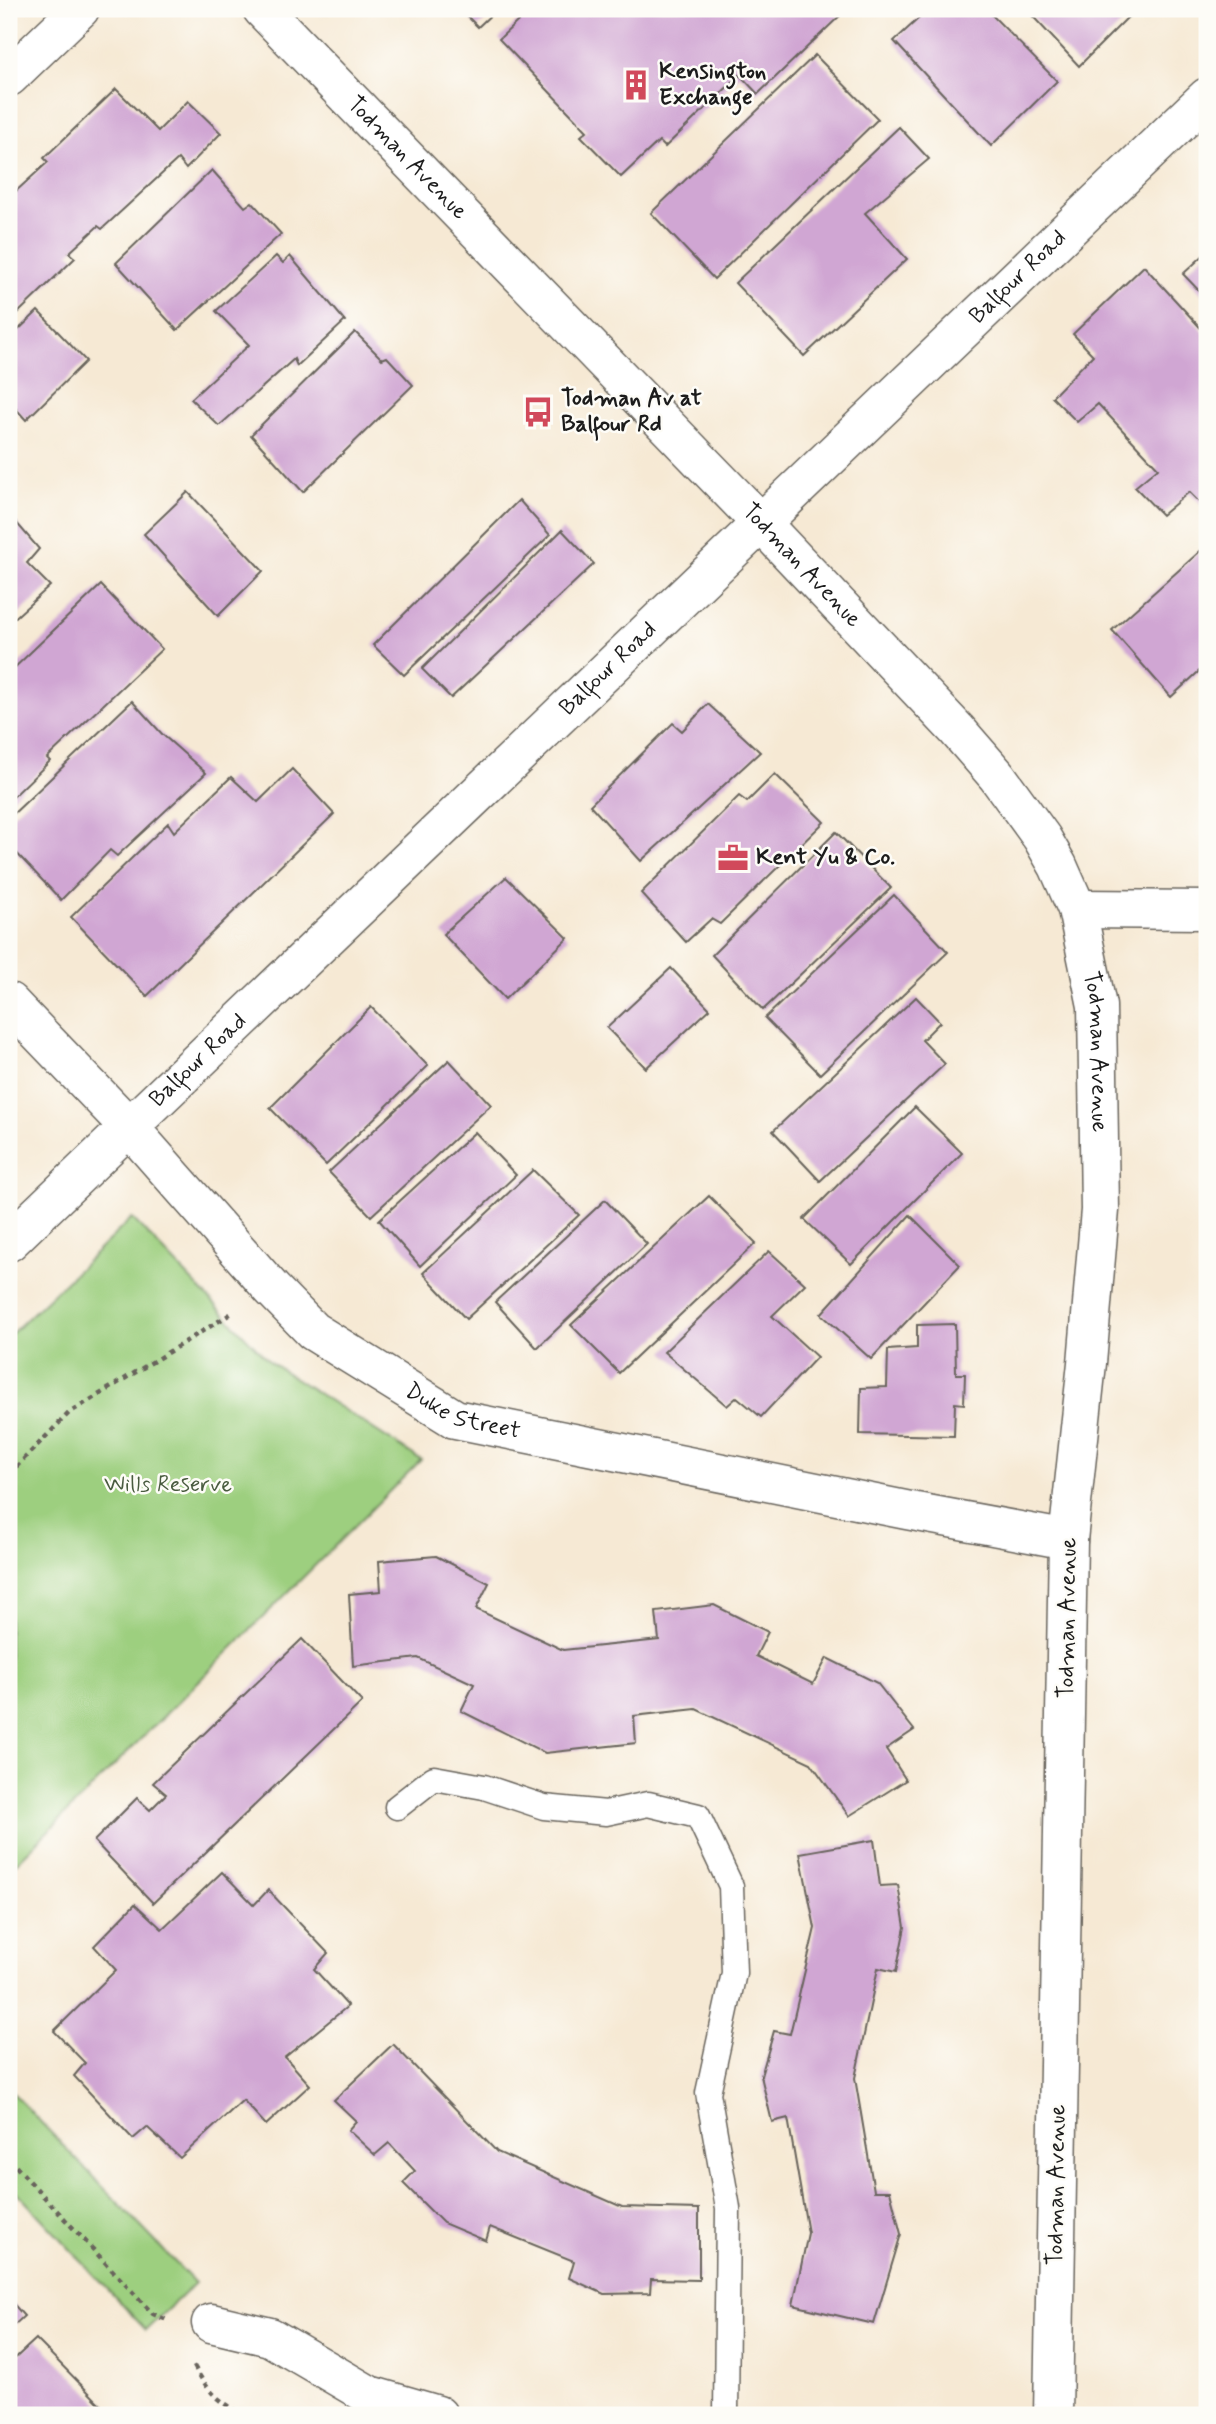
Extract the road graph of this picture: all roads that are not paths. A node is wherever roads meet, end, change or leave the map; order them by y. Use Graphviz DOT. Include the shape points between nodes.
graph roads {
  1 [pos="80,9"];
  2 [pos="262,9"];
  3 [pos="9,76"];
  4 [pos="1207,97"];
  5 [pos="761,523"];
  6 [pos="1077,909"];
  7 [pos="1207,910"];
  8 [pos="9,1002"];
  9 [pos="129,1128"];
  10 [pos="9,1242"];
  11 [pos="1068,1540"];
  12 [pos="397,1807"];
  13 [pos="200,2326"];
  14 [pos="438,2415"];
  15 [pos="726,2415"];
  16 [pos="1054,2415"];
  1 -- 3 [label="street"];
  2 -- 5 [label="street, Todman Avenue"];
  4 -- 5 [label="street, Balfour Road"];
  5 -- 6 [label="street, Todman Avenue" via="997,776 1042,838"];
  5 -- 9 [label="street, Balfour Road"];
  6 -- 7 [label="street"];
  6 -- 11 [label="street, Todman Avenue" via="1097,1006 1100,1210"];
  8 -- 9 [label="street, Duke Street"];
  9 -- 10 [label="street, Balfour Road"];
  9 -- 11 [label="street, Duke Street" via="313,1331 455,1419"];
  11 -- 16 [label="street, Todman Avenue"];
  12 -- 15 [label="lane" via="434,1778 484,1787 544,1807 606,1813 649,1804 698,1816 731,1886 734,1973 708,2093 727,2208"];
  13 -- 14 [label="street" via="270,2337 369,2396"];
}
